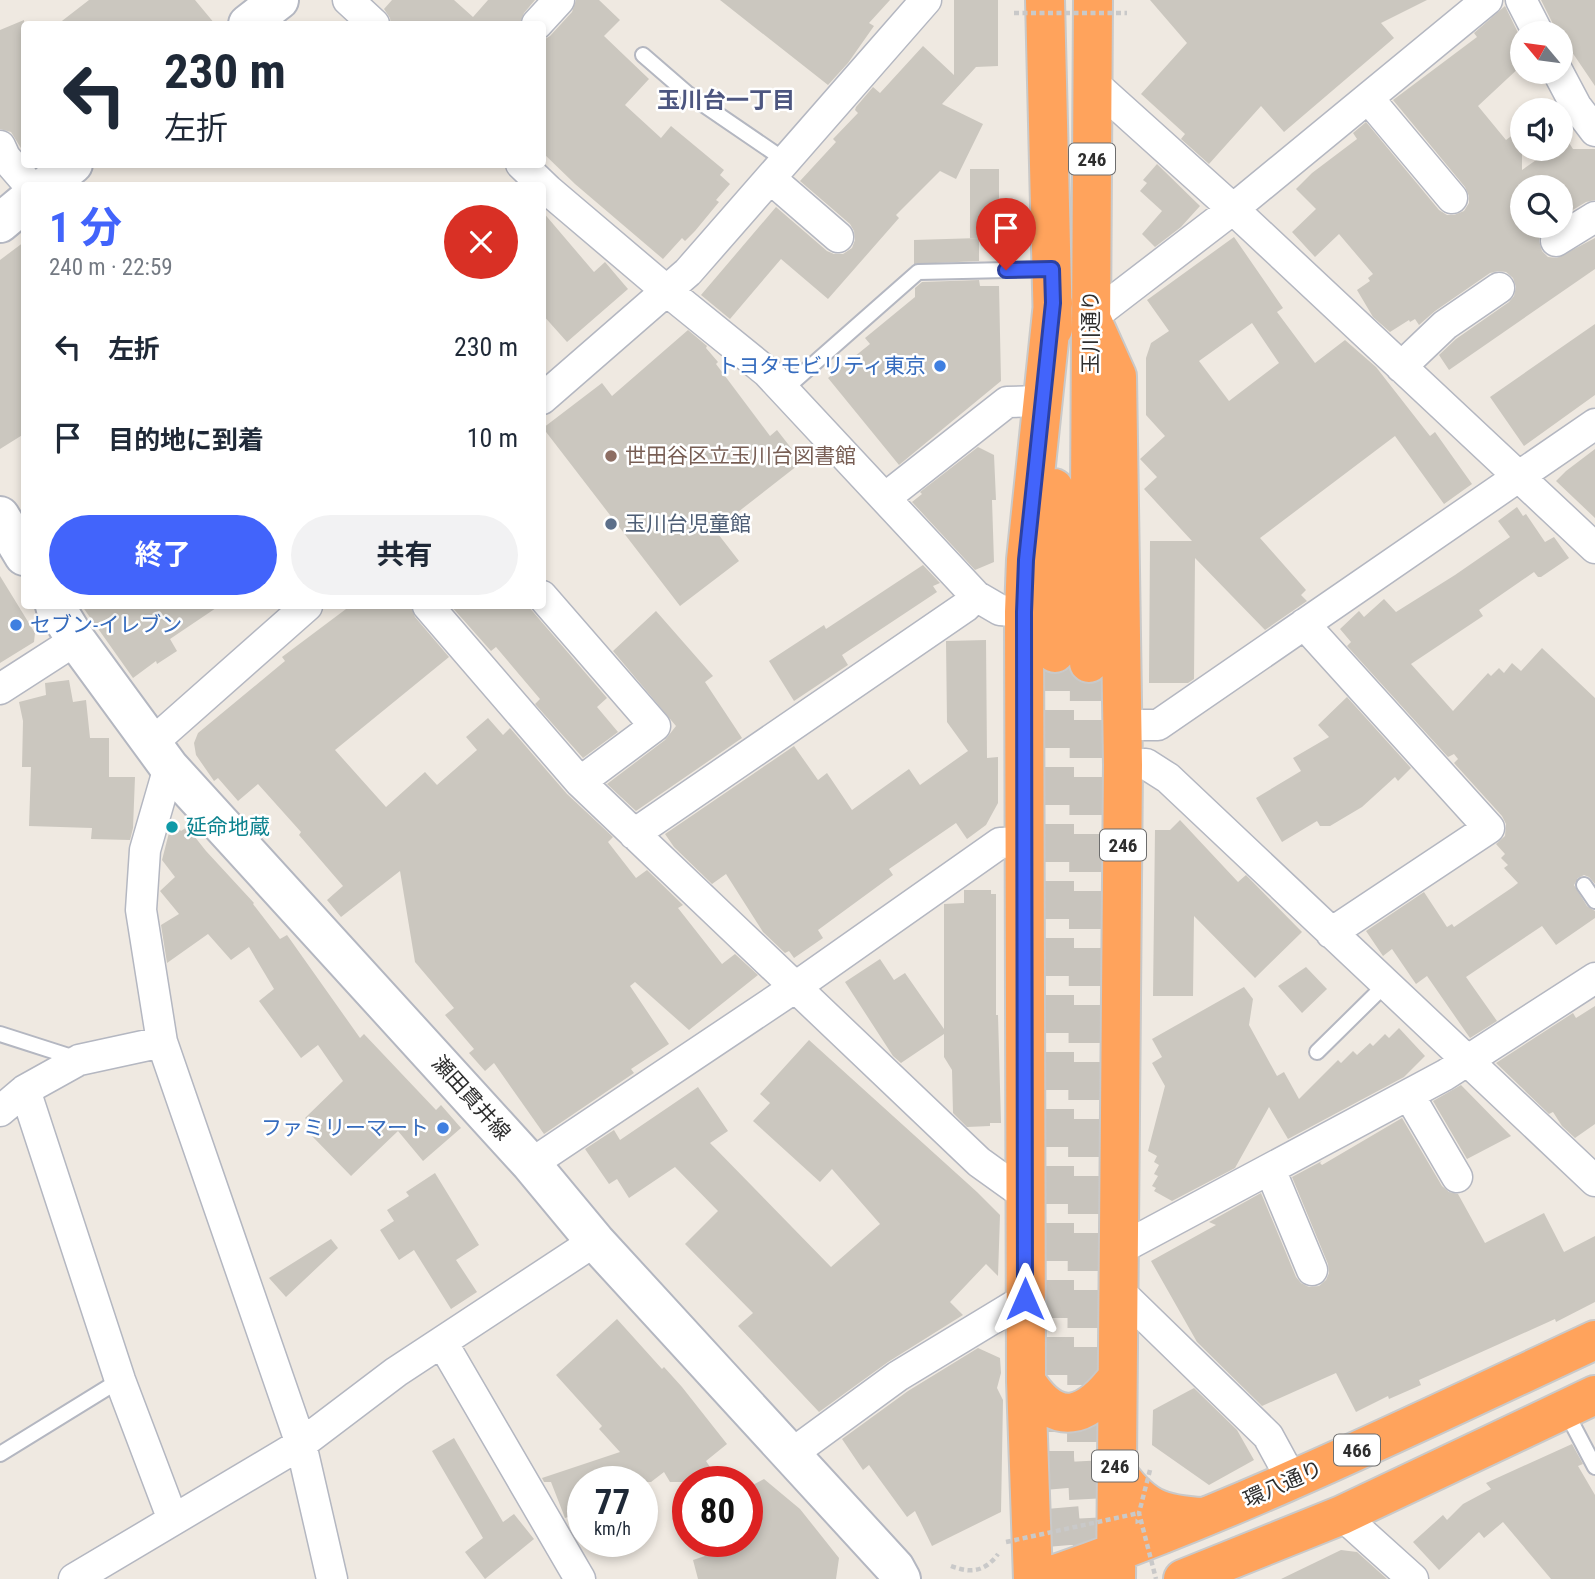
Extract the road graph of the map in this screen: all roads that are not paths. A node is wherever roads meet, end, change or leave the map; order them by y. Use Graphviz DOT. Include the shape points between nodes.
graph roads {
  1 [pos="279,0"];
  2 [pos="348,0"];
  3 [pos="559,0"];
  4 [pos="926,0"];
  5 [pos="1487,0"];
  6 [pos="1521,0"];
  7 [pos="1110,6"];
  8 [pos="1029,7"];
  9 [pos="252,21"];
  10 [pos="371,21"];
  11 [pos="540,21"];
  12 [pos="1532,21"];
  13 [pos="643,55"];
  14 [pos="1093,83"];
  15 [pos="1564,84"];
  16 [pos="1368,98"];
  17 [pos="1595,131"];
  18 [pos="0,146"];
  19 [pos="68,168"];
  20 [pos="525,168"];
  21 [pos="778,170"];
  22 [pos="27,182"];
  23 [pos="51,182"];
  24 [pos="540,182"];
  25 [pos="546,188"];
  26 [pos="1452,198"];
  27 [pos="21,206"];
  28 [pos="1233,209"];
  29 [pos="1595,216"];
  30 [pos="0,223"];
  31 [pos="838,237"];
  32 [pos="1556,241"];
  33 [pos="1053,286"];
  34 [pos="1499,288"];
  35 [pos="667,290"];
  36 [pos="1091,318"];
  37 [pos="1401,367"];
  38 [pos="546,389"];
  39 [pos="784,390"];
  40 [pos="1042,401"];
  41 [pos="1595,424"];
  42 [pos="1518,477"];
  43 [pos="885,498"];
  44 [pos="0,516"];
  45 [pos="1595,548"];
  46 [pos="21,551"];
  47 [pos="976,596"];
  48 [pos="546,601"];
  49 [pos="57,609"];
  50 [pos="304,609"];
  51 [pos="431,609"];
  52 [pos="1024,612"];
  53 [pos="1304,625"];
  54 [pos="76,640"];
  55 [pos="0,689"];
  56 [pos="1123,725"];
  57 [pos="160,755"];
  58 [pos="1123,765"];
  59 [pos="580,782"];
  60 [pos="634,834"];
  61 [pos="1026,842"];
  62 [pos="263,869"];
  63 [pos="1584,884"];
  64 [pos="1595,901"];
  65 [pos="1331,933"];
  66 [pos="1595,978"];
  67 [pos="1385,985"];
  68 [pos="794,988"];
  69 [pos="0,1034"];
  70 [pos="162,1042"];
  71 [pos="1317,1052"];
  72 [pos="79,1060"];
  73 [pos="1468,1061"];
  74 [pos="25,1090"];
  75 [pos="1409,1094"];
  76 [pos="0,1111"];
  77 [pos="531,1164"];
  78 [pos="1270,1169"];
  79 [pos="1457,1177"];
  80 [pos="1595,1181"];
  81 [pos="1026,1195"];
  82 [pos="595,1241"];
  83 [pos="1120,1249"];
  84 [pos="1312,1270"];
  85 [pos="1119,1291"];
  86 [pos="1025,1299"];
  87 [pos="1595,1340"];
  88 [pos="442,1342"];
  89 [pos="1117,1378"];
  90 [pos="120,1380"];
  91 [pos="1026,1381"];
  92 [pos="1580,1402"];
  93 [pos="301,1444"];
  94 [pos="0,1454"];
  95 [pos="790,1455"];
  96 [pos="1595,1467"];
  97 [pos="1133,1470"];
  98 [pos="1292,1480"];
  99 [pos="1342,1515"];
  100 [pos="1204,1517"];
  101 [pos="173,1520"];
  102 [pos="1115,1566"];
  103 [pos="1194,1577"];
  104 [pos="74,1579"];
  105 [pos="332,1579"];
  106 [pos="580,1579"];
  107 [pos="901,1579"];
  108 [pos="1033,1579"];
  109 [pos="1041,1579"];
  110 [pos="1413,1579"];
  1 -- 9 [label="main road"];
  2 -- 10 [label="street"];
  3 -- 11 [label="street"];
  4 -- 21 [label="street"];
  5 -- 16 [label="street"];
  6 -- 12 [label="street"];
  7 -- 14 [label="highway, 玉川通り / 246"];
  8 -- 33 [label="highway, 玉川通り / 246"];
  13 -- 21 [label="lane"];
  14 -- 28 [label="street"];
  14 -- 36 [label="highway, 玉川通り / 246"];
  15 -- 17 [label="street"];
  16 -- 26 [label="street"];
  16 -- 28 [label="street"];
  18 -- 22 [label="street"];
  19 -- 23 [label="main road"];
  20 -- 24 [label="street"];
  21 -- 31 [label="street"];
  21 -- 35 [label="street"];
  25 -- 35 [label="street"];
  27 -- 30 [label="main road"];
  28 -- 36 [label="street"];
  28 -- 37 [label="street"];
  29 -- 32 [label="street"];
  33 -- 36 [label="highway, 玉川通り / 246" via="1072,658"];
  33 -- 39 [label="lane" via="918,272"];
  33 -- 40 [label="highway, 246"];
  34 -- 37 [label="street" via="1445,325"];
  35 -- 38 [label="street"];
  35 -- 39 [label="street"];
  36 -- 56 [label="highway, 246" via="1117,376"];
  37 -- 42 [label="street"];
  39 -- 43 [label="street"];
  40 -- 43 [label="street" via="1007,402"];
  40 -- 52 [label="highway, 246"];
  41 -- 42 [label="street"];
  42 -- 45 [label="street"];
  42 -- 53 [label="street"];
  43 -- 47 [label="street"];
  44 -- 46 [label="main road"];
  47 -- 52 [label="street" via="1000,610"];
  47 -- 60 [label="street"];
  48 -- 59 [label="street" via="655,726"];
  49 -- 54 [label="main road, 瀬田貫井線"];
  50 -- 57 [label="street"];
  51 -- 59 [label="street"];
  52 -- 61 [label="highway, 246"];
  53 -- 56 [label="street" via="1158,724"];
  53 -- 65 [label="street" via="1489,828"];
  54 -- 55 [label="street"];
  54 -- 57 [label="main road, 瀬田貫井線"];
  56 -- 58 [label="highway, 246"];
  57 -- 62 [label="main road, 瀬田貫井線"];
  57 -- 70 [label="street" via="141,910"];
  58 -- 65 [label="street" via="1146,764 1168,778"];
  58 -- 83 [label="highway, 246"];
  59 -- 60 [label="street"];
  60 -- 68 [label="street"];
  61 -- 68 [label="street" via="1000,843"];
  61 -- 81 [label="highway, 246"];
  62 -- 77 [label="main road, 瀬田貫井線"];
  62 -- 82 [label="main road" via="346,979"];
  63 -- 64 [label="lane"];
  65 -- 67 [label="street"];
  66 -- 73 [label="street"];
  67 -- 71 [label="lane"];
  67 -- 73 [label="street"];
  68 -- 77 [label="street"];
  68 -- 81 [label="street" via="979,1162"];
  69 -- 72 [label="lane"];
  70 -- 72 [label="street"];
  70 -- 93 [label="street"];
  72 -- 74 [label="street"];
  73 -- 75 [label="street"];
  73 -- 80 [label="street"];
  74 -- 76 [label="street"];
  74 -- 90 [label="street"];
  75 -- 78 [label="street"];
  75 -- 79 [label="street"];
  77 -- 82 [label="main road, 瀬田貫井線"];
  78 -- 83 [label="street"];
  78 -- 84 [label="street"];
  81 -- 86 [label="highway, 246"];
  82 -- 88 [label="street"];
  82 -- 95 [label="main road, 瀬田貫井線"];
  83 -- 85 [label="highway, 246"];
  85 -- 89 [label="highway, 246"];
  85 -- 98 [label="street" via="1268,1436"];
  86 -- 91 [label="highway, 246"];
  86 -- 95 [label="street" via="898,1376"];
  87 -- 98 [label="highway, 環八通り / 466"];
  88 -- 93 [label="street"];
  88 -- 106 [label="street"];
  89 -- 91 [label="highway" via="1101,1399 1069,1413 1049,1409"];
  89 -- 97 [label="highway, 246"];
  90 -- 94 [label="lane"];
  90 -- 101 [label="street"];
  91 -- 108 [label="highway, 246"];
  92 -- 96 [label="lane"];
  92 -- 99 [label="highway, 466"];
  93 -- 101 [label="street"];
  93 -- 105 [label="street"];
  95 -- 107 [label="main road, 瀬田貫井線"];
  97 -- 100 [label="highway" via="1130,1491 1151,1507 1177,1516"];
  97 -- 102 [label="highway, 246"];
  98 -- 100 [label="highway, 環八通り / 466"];
  99 -- 103 [label="highway, 466"];
  99 -- 110 [label="street"];
  100 -- 102 [label="highway, 環八通り / 466"];
  101 -- 104 [label="street"];
  102 -- 109 [label="highway, 環八通り / 466"];
}
